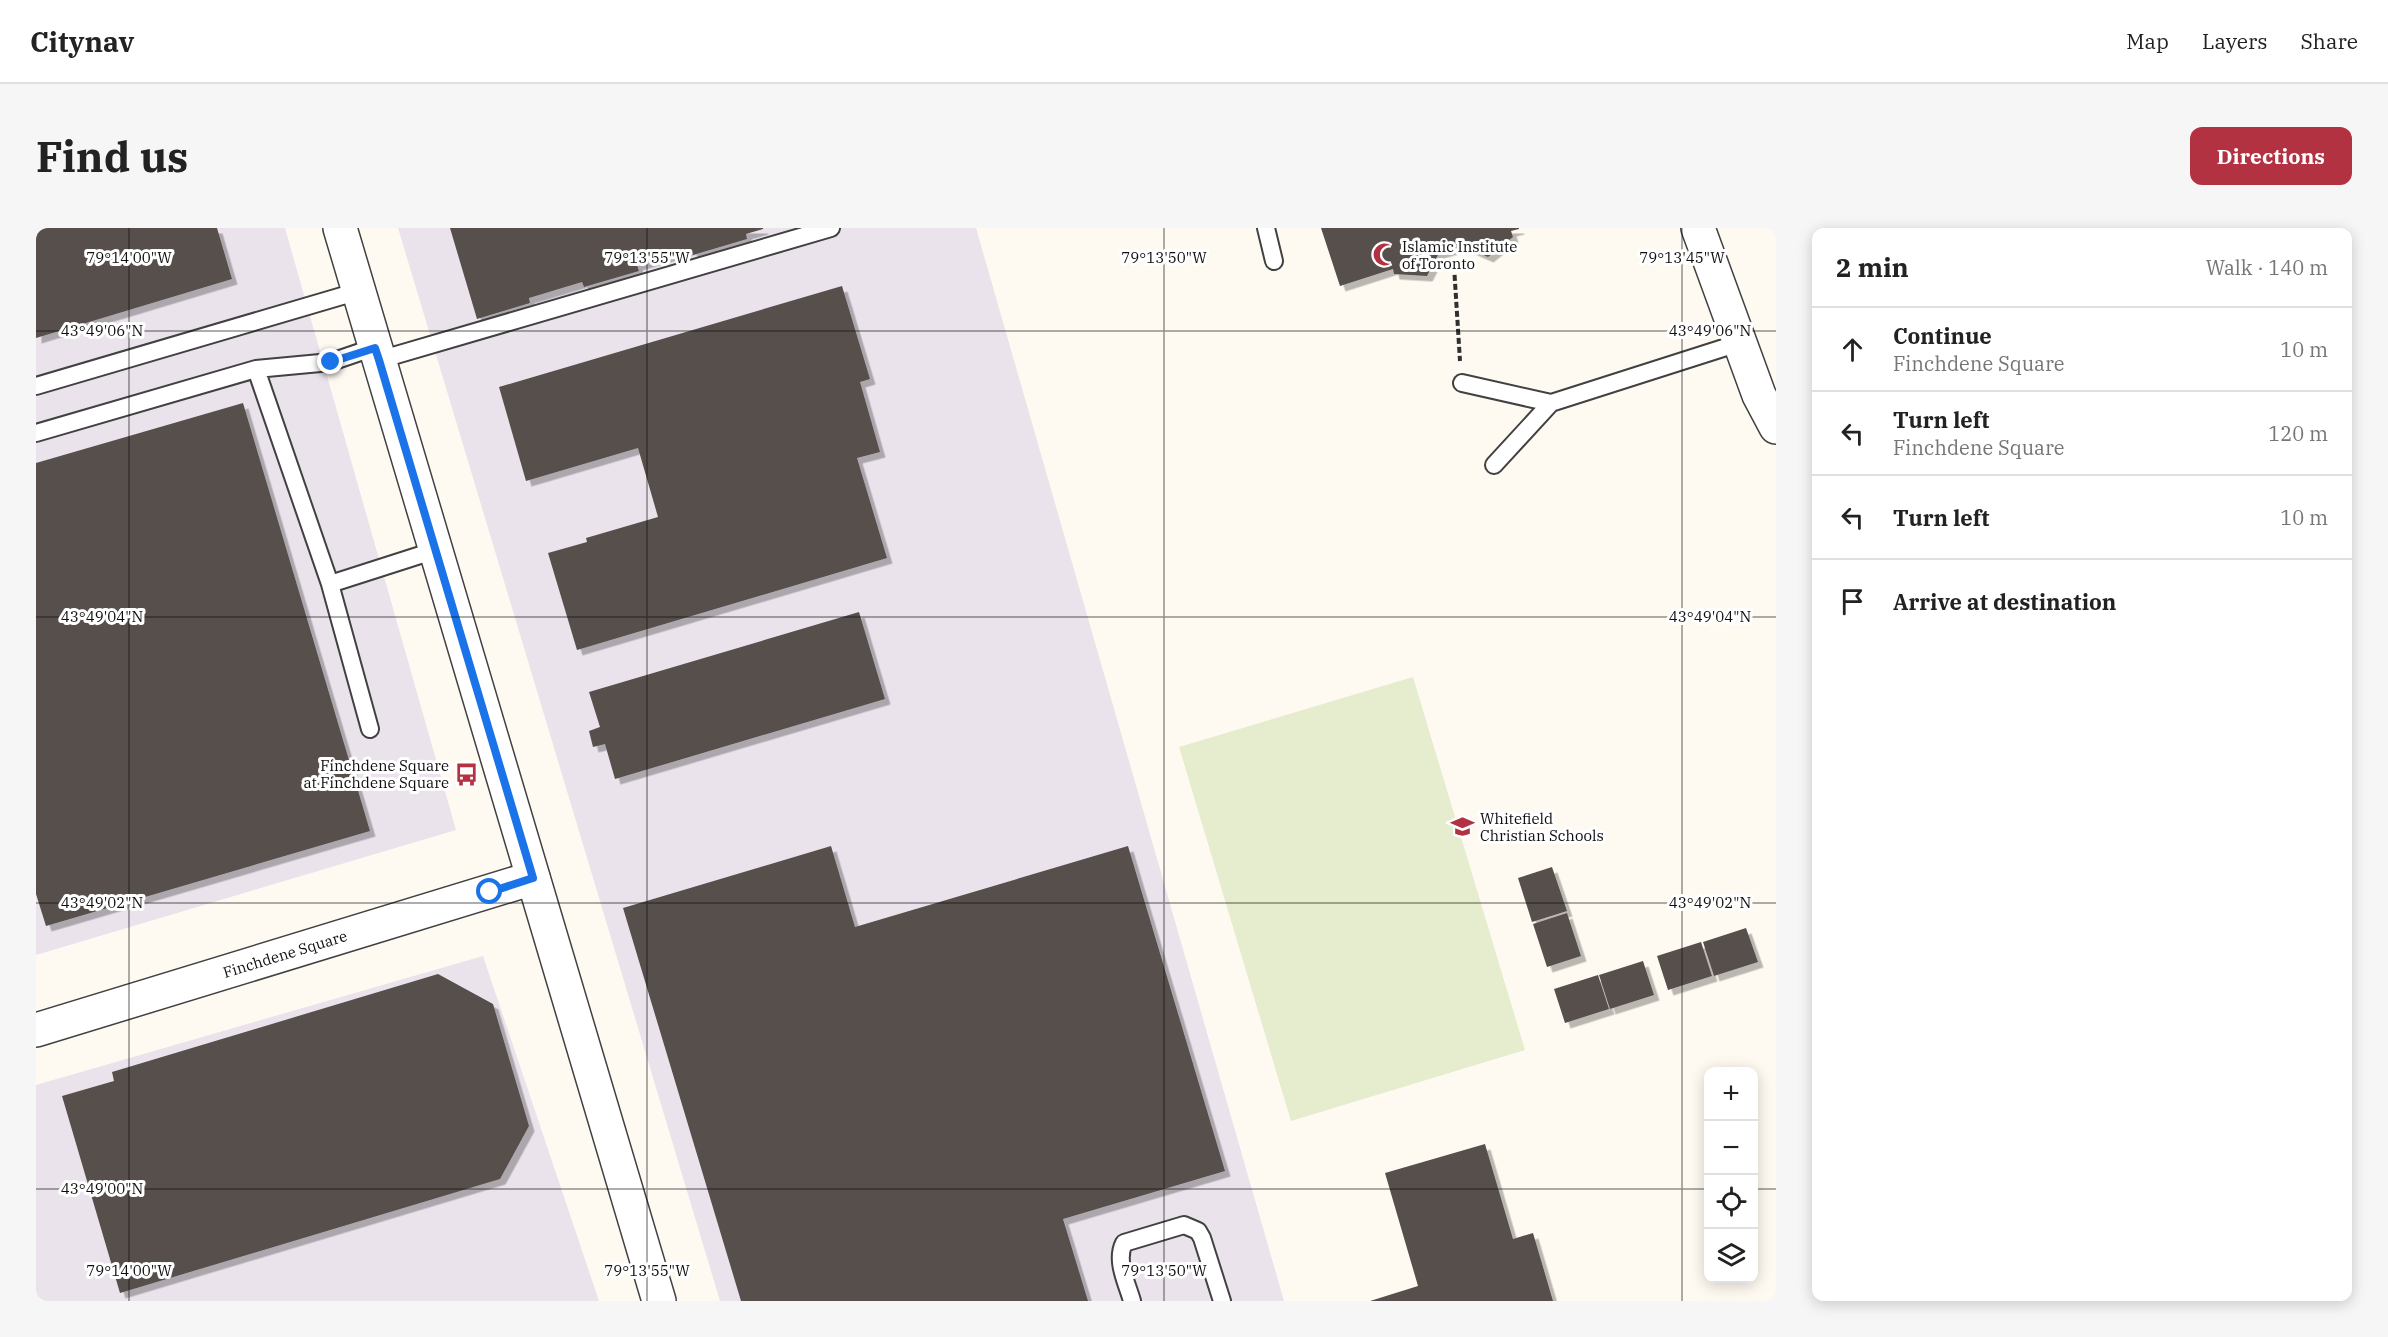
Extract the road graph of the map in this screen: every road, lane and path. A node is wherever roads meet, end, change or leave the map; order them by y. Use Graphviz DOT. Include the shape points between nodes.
graph roads {
  1 [pos="340,228"];
  2 [pos="831,228"];
  3 [pos="1266,228"];
  4 [pos="1698,228"];
  5 [pos="1274,261"];
  6 [pos="1454,266"];
  7 [pos="359,291"];
  8 [pos="1739,343"];
  9 [pos="377,354"];
  10 [pos="255,369"];
  11 [pos="1462,383"];
  12 [pos="36,386"];
  13 [pos="1551,403"];
  14 [pos="1776,427"];
  15 [pos="36,433"];
  16 [pos="1494,465"];
  17 [pos="436,550"];
  18 [pos="330,584"];
  19 [pos="370,729"];
  20 [pos="533,878"];
  21 [pos="36,1030"];
  22 [pos="659,1301"];
  23 [pos="1132,1301"];
  24 [pos="1222,1301"];
  1 -- 7 [label="street"];
  2 -- 9 [label="lane"];
  3 -- 5 [label="lane"];
  4 -- 8 [label="street"];
  6 -- 11 [label="path"];
  7 -- 9 [label="street"];
  7 -- 12 [label="lane"];
  8 -- 13 [label="lane"];
  8 -- 14 [label="street"];
  9 -- 10 [label="lane"];
  9 -- 17 [label="street"];
  10 -- 15 [label="lane"];
  10 -- 18 [label="lane"];
  11 -- 13 [label="lane"];
  13 -- 16 [label="lane"];
  17 -- 18 [label="lane"];
  17 -- 20 [label="street"];
  18 -- 19 [label="lane"];
  20 -- 21 [label="street, Finchdene Square"];
  20 -- 22 [label="street"];
  23 -- 24 [label="lane" via="1120,1260 1124,1243 1184,1225 1198,1231 1202,1238"];
}
